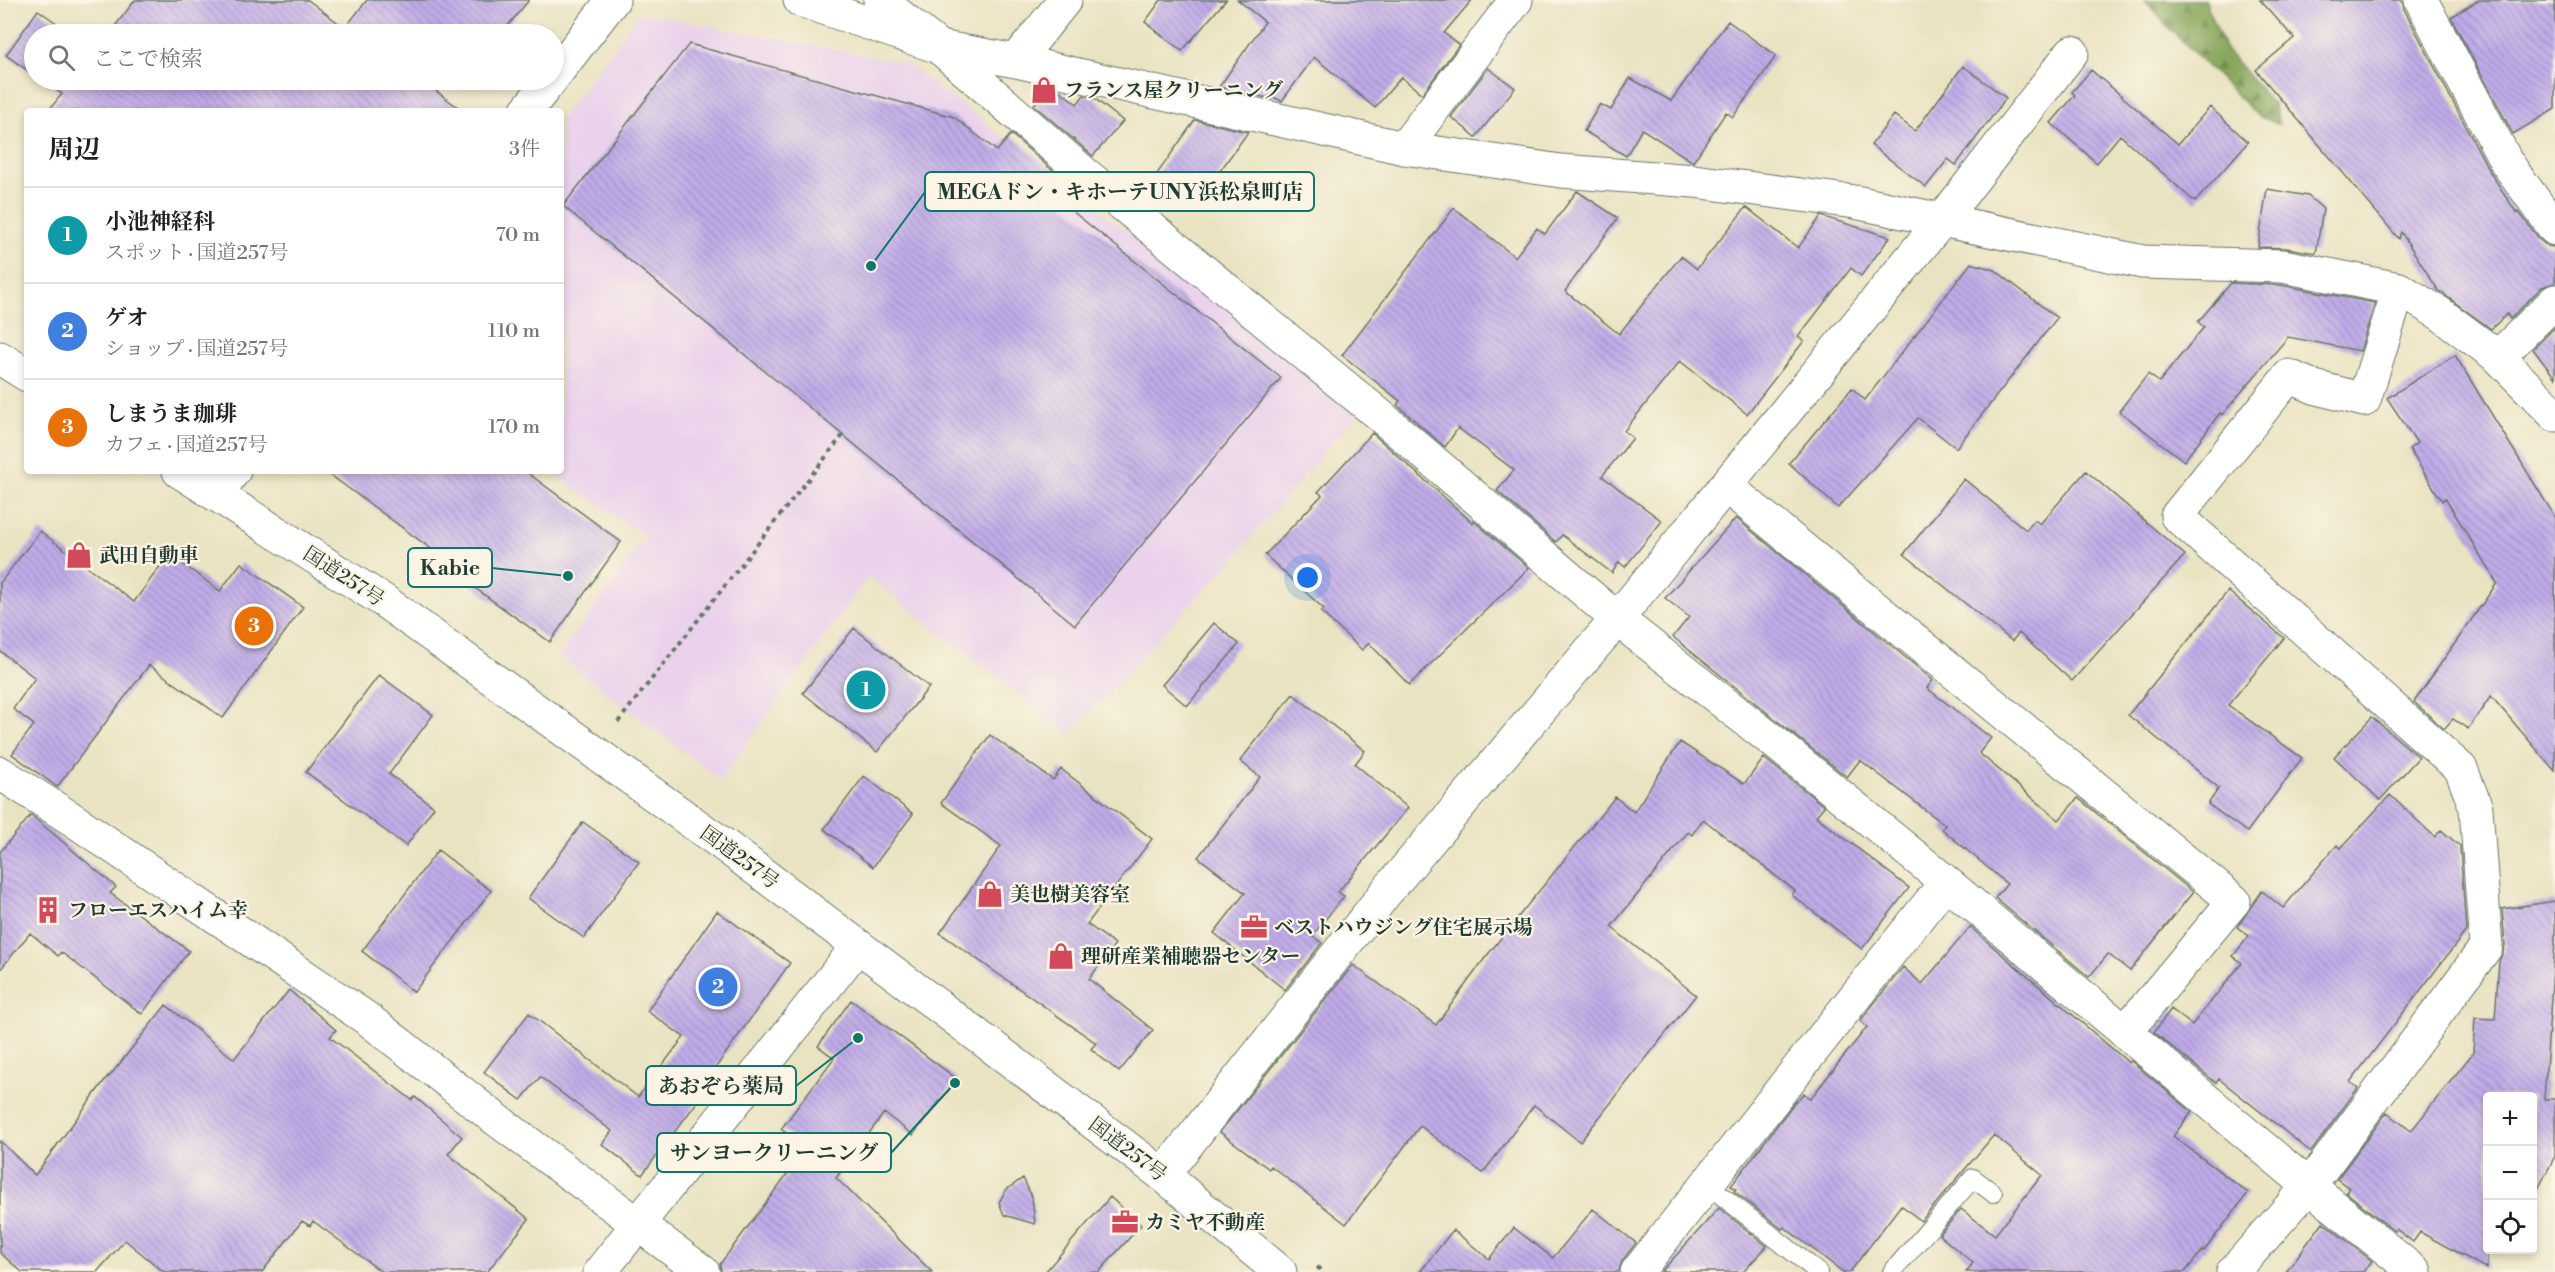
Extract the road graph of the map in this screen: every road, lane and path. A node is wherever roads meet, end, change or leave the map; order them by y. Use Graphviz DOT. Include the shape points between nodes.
graph roads {
  1 [pos="614,0"];
  2 [pos="800,0"];
  3 [pos="880,0"];
  4 [pos="1065,0"];
  5 [pos="1516,0"];
  6 [pos="2421,0"];
  7 [pos="939,47"];
  8 [pos="2072,52"];
  9 [pos="1016,61"];
  10 [pos="564,63"];
  11 [pos="543,90"];
  12 [pos="528,108"];
  13 [pos="1404,148"];
  14 [pos="1942,220"];
  15 [pos="2555,229"];
  16 [pos="2399,289"];
  17 [pos="2555,301"];
  18 [pos="2498,357"];
  19 [pos="0,358"];
  20 [pos="24,373"];
  21 [pos="2555,415"];
  22 [pos="843,435"];
  23 [pos="192,474"];
  24 [pos="225,482"];
  25 [pos="1726,486"];
  26 [pos="1617,619"];
  27 [pos="616,725"];
  28 [pos="0,773"];
  29 [pos="1946,882"];
  30 [pos="858,946"];
  31 [pos="2126,1031"];
  32 [pos="1163,1175"];
  33 [pos="1707,1184"];
  34 [pos="2309,1186"];
  35 [pos="1993,1193"];
  36 [pos="638,1224"];
  37 [pos="600,1272"];
  38 [pos="703,1272"];
  39 [pos="1280,1272"];
  40 [pos="1637,1272"];
  41 [pos="1818,1272"];
  42 [pos="1892,1272"];
  43 [pos="2233,1272"];
  44 [pos="2415,1272"];
  1 -- 10 [label="main road"];
  2 -- 7 [label="main road"];
  3 -- 7 [label="main road"];
  4 -- 9 [label="main road"];
  5 -- 13 [label="main road"];
  6 -- 15 [label="main road" via="2507,163"];
  7 -- 9 [label="main road"];
  7 -- 26 [label="main road"];
  8 -- 14 [label="main road"];
  9 -- 13 [label="main road"];
  11 -- 12 [label="main road"];
  13 -- 14 [label="main road" via="1561,171 1694,181 1855,202"];
  14 -- 16 [label="main road" via="2143,262 2283,266"];
  14 -- 25 [label="main road"];
  16 -- 18 [label="main road"];
  16 -- 34 [label="main road" via="2364,400 2289,376 2177,516 2461,769 2476,808 2486,947"];
  17 -- 18 [label="main road"];
  18 -- 21 [label="main road"];
  19 -- 20 [label="main road"];
  22 -- 27 [label="path"];
  23 -- 24 [label="main road, 国道257号"];
  24 -- 30 [label="main road, 国道257号"];
  25 -- 26 [label="main road"];
  25 -- 31 [label="main road" via="2234,901"];
  26 -- 29 [label="main road"];
  26 -- 32 [label="main road" via="1387,891"];
  28 -- 36 [label="main road" via="369,1020"];
  29 -- 31 [label="main road"];
  29 -- 33 [label="main road"];
  30 -- 32 [label="main road, 国道257号"];
  30 -- 36 [label="main road"];
  31 -- 34 [label="main road"];
  32 -- 39 [label="main road, 国道257号"];
  33 -- 40 [label="main road"];
  33 -- 41 [label="lane"];
  34 -- 43 [label="main road"];
  34 -- 44 [label="main road"];
  35 -- 42 [label="lane" via="1973,1178"];
  36 -- 37 [label="main road"];
  36 -- 38 [label="main road"];
}
